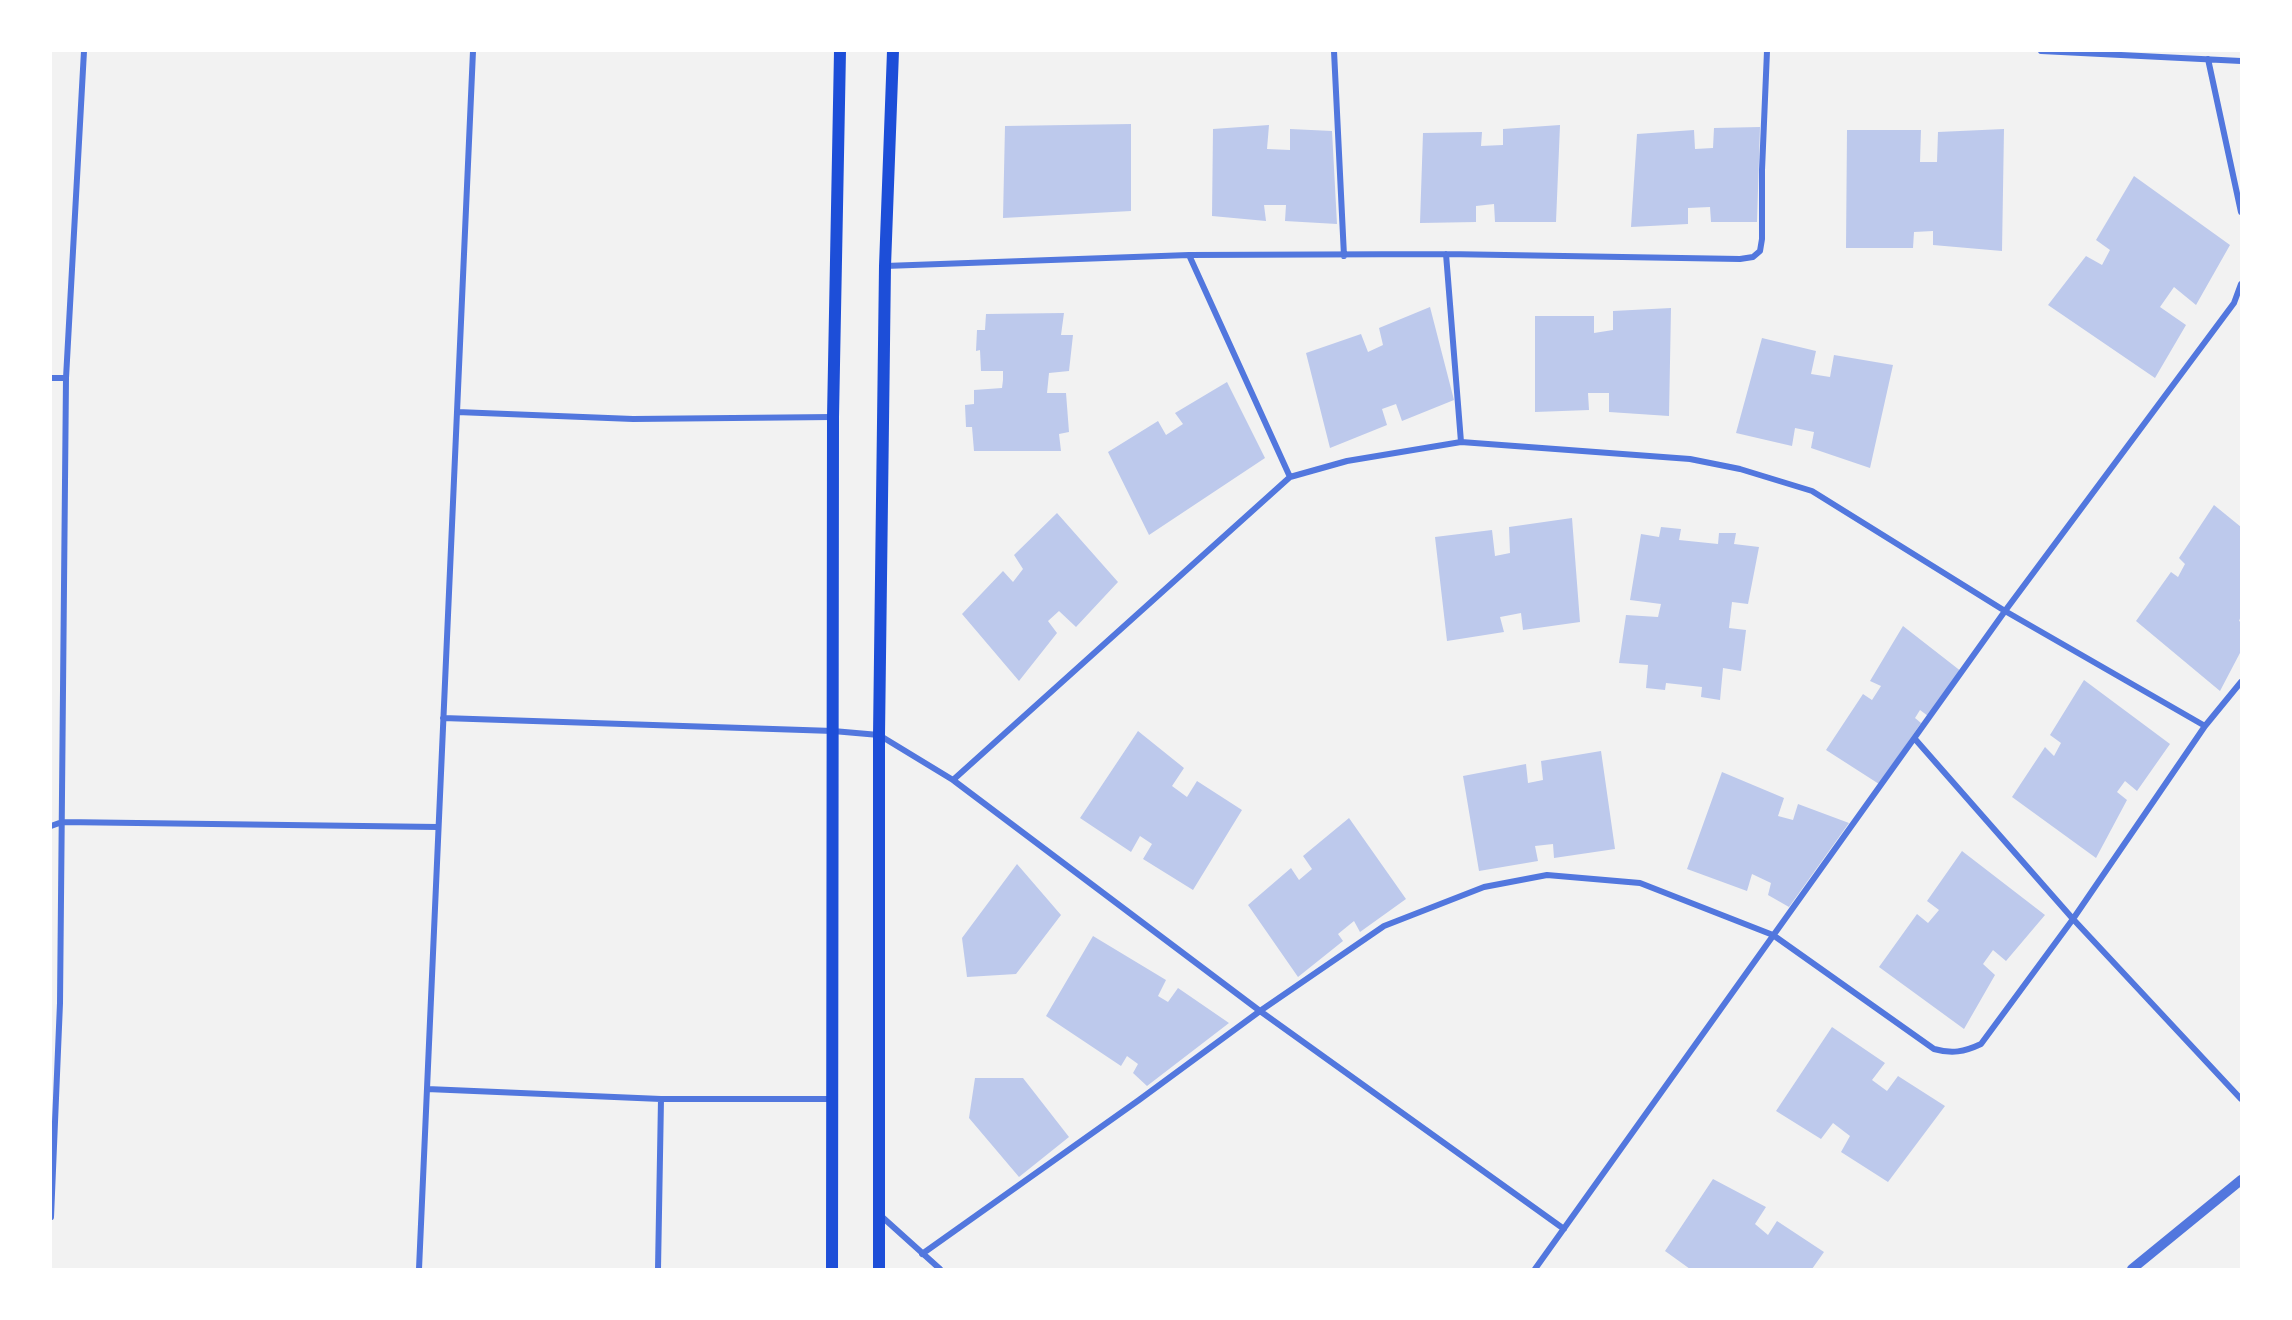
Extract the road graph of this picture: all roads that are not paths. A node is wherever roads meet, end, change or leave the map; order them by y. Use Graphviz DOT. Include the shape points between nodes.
graph roads {
  1 [pos="84,51"];
  2 [pos="473,51"];
  3 [pos="840,51"];
  4 [pos="893,51"];
  5 [pos="1334,51"];
  6 [pos="1767,51"];
  7 [pos="2041,51"];
  8 [pos="2208,59"];
  9 [pos="2241,61"];
  10 [pos="2241,212"];
  11 [pos="1446,254"];
  12 [pos="1189,255"];
  13 [pos="1344,256"];
  14 [pos="885,266"];
  15 [pos="2241,284"];
  16 [pos="51,378"];
  17 [pos="66,378"];
  18 [pos="457,412"];
  19 [pos="833,417"];
  20 [pos="1461,442"];
  21 [pos="1290,477"];
  22 [pos="2005,611"];
  23 [pos="2241,682"];
  24 [pos="443,718"];
  25 [pos="2205,726"];
  26 [pos="833,731"];
  27 [pos="879,735"];
  28 [pos="1915,739"];
  29 [pos="953,780"];
  30 [pos="62,822"];
  31 [pos="51,826"];
  32 [pos="438,827"];
  33 [pos="2073,919"];
  34 [pos="1773,935"];
  35 [pos="1260,1011"];
  36 [pos="426,1089"];
  37 [pos="661,1099"];
  38 [pos="832,1099"];
  39 [pos="2241,1099"];
  40 [pos="2241,1180"];
  41 [pos="879,1215"];
  42 [pos="51,1217"];
  43 [pos="1564,1229"];
  44 [pos="922,1254"];
  45 [pos="419,1269"];
  46 [pos="658,1269"];
  47 [pos="832,1269"];
  48 [pos="879,1269"];
  49 [pos="940,1269"];
  50 [pos="1535,1269"];
  51 [pos="2133,1269"];
  1 -- 17 [label="street"];
  2 -- 18 [label="street"];
  3 -- 19 [label="main road"];
  4 -- 14 [label="main road"];
  5 -- 13 [label="street"];
  6 -- 11 [label="street" via="1762,239 1760,251 1754,257"];
  7 -- 8 [label="street"];
  8 -- 9 [label="street"];
  8 -- 10 [label="street"];
  11 -- 13 [label="street"];
  11 -- 20 [label="street"];
  12 -- 13 [label="street"];
  12 -- 14 [label="street"];
  12 -- 21 [label="street"];
  14 -- 27 [label="main road"];
  15 -- 22 [label="street" via="2234,303"];
  16 -- 17 [label="street"];
  17 -- 30 [label="street"];
  18 -- 19 [label="street" via="633,419"];
  18 -- 24 [label="street"];
  19 -- 26 [label="main road"];
  20 -- 21 [label="street" via="1347,461"];
  20 -- 22 [label="street" via="1690,459 1812,491"];
  21 -- 29 [label="street"];
  22 -- 25 [label="street"];
  22 -- 28 [label="street"];
  23 -- 25 [label="street"];
  24 -- 26 [label="street"];
  24 -- 32 [label="street"];
  25 -- 33 [label="street"];
  26 -- 27 [label="street"];
  26 -- 38 [label="main road"];
  27 -- 29 [label="street"];
  27 -- 41 [label="main road"];
  28 -- 33 [label="street"];
  28 -- 34 [label="street"];
  29 -- 35 [label="street"];
  30 -- 31 [label="street"];
  30 -- 32 [label="street"];
  30 -- 42 [label="street" via="60,1003"];
  32 -- 36 [label="street"];
  33 -- 34 [label="street" via="1981,1044 1965,1052 1947,1053 1934,1048"];
  33 -- 39 [label="street"];
  34 -- 35 [label="street" via="1640,883 1547,875 1484,887 1384,926"];
  34 -- 43 [label="street"];
  35 -- 43 [label="street"];
  35 -- 44 [label="street"];
  36 -- 37 [label="street"];
  36 -- 45 [label="street"];
  37 -- 38 [label="street"];
  37 -- 46 [label="street"];
  38 -- 47 [label="main road"];
  40 -- 51 [label="street"];
  41 -- 44 [label="street"];
  41 -- 48 [label="main road"];
  43 -- 50 [label="street"];
  44 -- 49 [label="street"];
}
